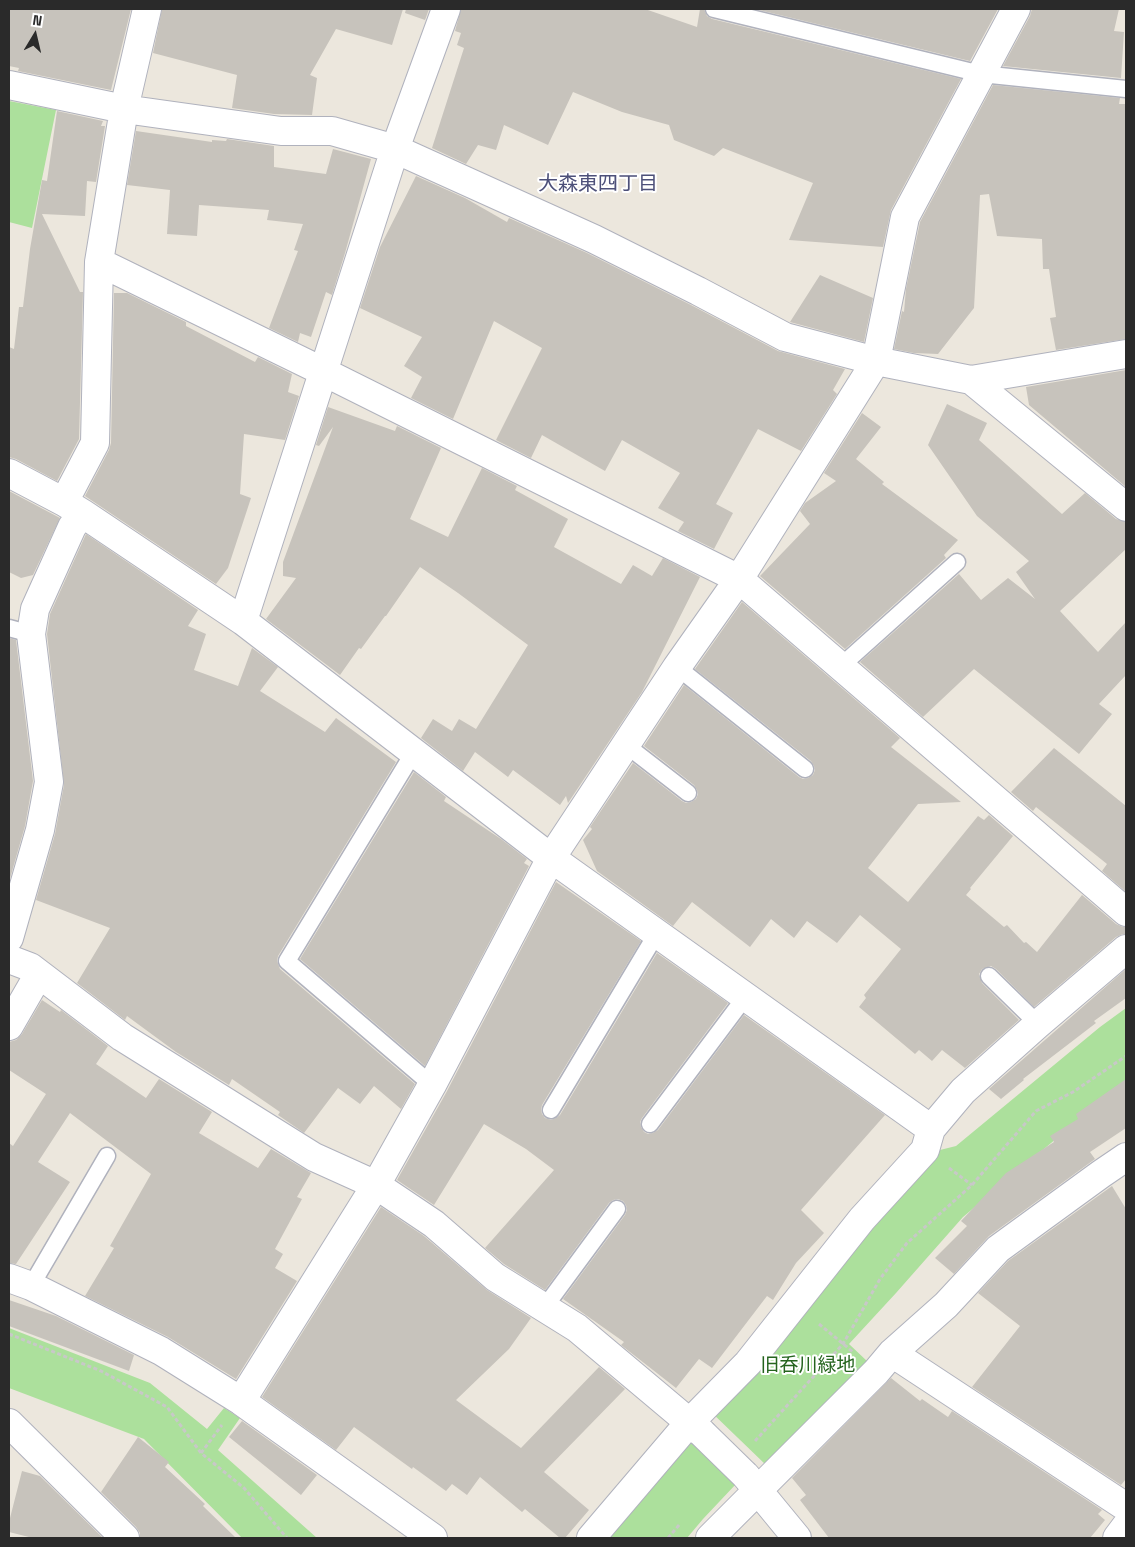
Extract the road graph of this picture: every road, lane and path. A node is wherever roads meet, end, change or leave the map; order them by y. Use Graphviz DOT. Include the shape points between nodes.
graph roads {
  1 [pos="147,9"];
  2 [pos="446,9"];
  3 [pos="714,9"];
  4 [pos="1016,9"];
  5 [pos="980,74"];
  6 [pos="9,85"];
  7 [pos="1126,88"];
  8 [pos="124,109"];
  9 [pos="395,149"];
  10 [pos="99,262"];
  11 [pos="1126,354"];
  12 [pos="876,361"];
  13 [pos="324,372"];
  14 [pos="971,380"];
  15 [pos="9,472"];
  16 [pos="73,507"];
  17 [pos="1126,507"];
  18 [pos="957,562"];
  19 [pos="740,579"];
  20 [pos="244,621"];
  21 [pos="20,631"];
  22 [pos="841,666"];
  23 [pos="677,667"];
  24 [pos="626,745"];
  25 [pos="414,752"];
  26 [pos="805,769"];
  27 [pos="688,794"];
  28 [pos="551,858"];
  29 [pos="1126,912"];
  30 [pos="657,933"];
  31 [pos="9,938"];
  32 [pos="1126,949"];
  33 [pos="9,958"];
  34 [pos="39,974"];
  35 [pos="989,976"];
  36 [pos="746,996"];
  37 [pos="1038,1024"];
  38 [pos="9,1026"];
  39 [pos="1126,1056"];
  40 [pos="432,1085"];
  41 [pos="551,1110"];
  42 [pos="650,1124"];
  43 [pos="931,1129"];
  44 [pos="107,1156"];
  45 [pos="1126,1157"];
  46 [pos="376,1185"];
  47 [pos="616,1209"];
  48 [pos="20,1282"];
  49 [pos="544,1308"];
  50 [pos="9,1334"];
  51 [pos="892,1353"];
  52 [pos="240,1401"];
  53 [pos="9,1423"];
  54 [pos="695,1428"];
  55 [pos="749,1448"];
  56 [pos="751,1482"];
  57 [pos="1126,1507"];
  58 [pos="680,1524"];
  59 [pos="1126,1526"];
  60 [pos="125,1538"];
  61 [pos="287,1538"];
  62 [pos="433,1538"];
  63 [pos="591,1538"];
  64 [pos="668,1538"];
  65 [pos="710,1538"];
  66 [pos="797,1538"];
  67 [pos="1116,1538"];
  1 -- 8 [label="street"];
  2 -- 9 [label="street"];
  3 -- 5 [label="lane"];
  4 -- 5 [label="street"];
  5 -- 7 [label="lane"];
  5 -- 12 [label="street" via="905,216"];
  6 -- 8 [label="street"];
  8 -- 9 [label="street" via="281,131 332,131"];
  8 -- 10 [label="street"];
  9 -- 12 [label="street" via="594,239 786,338"];
  9 -- 13 [label="street"];
  10 -- 13 [label="street"];
  10 -- 16 [label="street" via="95,443"];
  11 -- 14 [label="street"];
  12 -- 14 [label="street"];
  12 -- 19 [label="street"];
  13 -- 19 [label="street"];
  13 -- 20 [label="street"];
  14 -- 17 [label="street"];
  15 -- 16 [label="street"];
  16 -- 20 [label="street"];
  16 -- 21 [label="street" via="72,527 35,609"];
  18 -- 22 [label="lane"];
  19 -- 22 [label="street"];
  19 -- 23 [label="street"];
  20 -- 25 [label="street"];
  21 -- 31 [label="street" via="49,782 40,830"];
  22 -- 29 [label="street"];
  23 -- 24 [label="street"];
  23 -- 26 [label="lane"];
  24 -- 27 [label="lane"];
  24 -- 28 [label="street"];
  25 -- 28 [label="street"];
  25 -- 40 [label="lane" via="288,961"];
  28 -- 30 [label="street"];
  28 -- 40 [label="street"];
  30 -- 36 [label="street"];
  30 -- 41 [label="lane"];
  32 -- 37 [label="street"];
  33 -- 34 [label="street"];
  34 -- 38 [label="street"];
  34 -- 46 [label="street" via="122,1037 314,1157"];
  35 -- 37 [label="lane"];
  36 -- 42 [label="lane"];
  36 -- 43 [label="street"];
  37 -- 43 [label="street" via="963,1091"];
  39 -- 55 [label="path" via="1073,1092 1036,1110 972,1185 907,1243 880,1279 844,1344"];
  40 -- 46 [label="street"];
  43 -- 54 [label="street" via="925,1150 862,1219"];
  44 -- 48 [label="lane"];
  45 -- 51 [label="street" via="998,1249 946,1305"];
  46 -- 49 [label="street" via="434,1224 495,1278"];
  46 -- 52 [label="street"];
  47 -- 49 [label="lane"];
  48 -- 52 [label="street" via="161,1351"];
  49 -- 54 [label="street" via="577,1328"];
  50 -- 61 [label="path" via="100,1371 167,1407 201,1453 244,1488"];
  51 -- 56 [label="street" via="876,1372"];
  51 -- 57 [label="street"];
  52 -- 62 [label="street"];
  53 -- 60 [label="street"];
  54 -- 56 [label="street, bridge"];
  54 -- 63 [label="street"];
  56 -- 65 [label="street"];
  56 -- 66 [label="street"];
  58 -- 64 [label="path"];
  59 -- 67 [label="street"];
}
